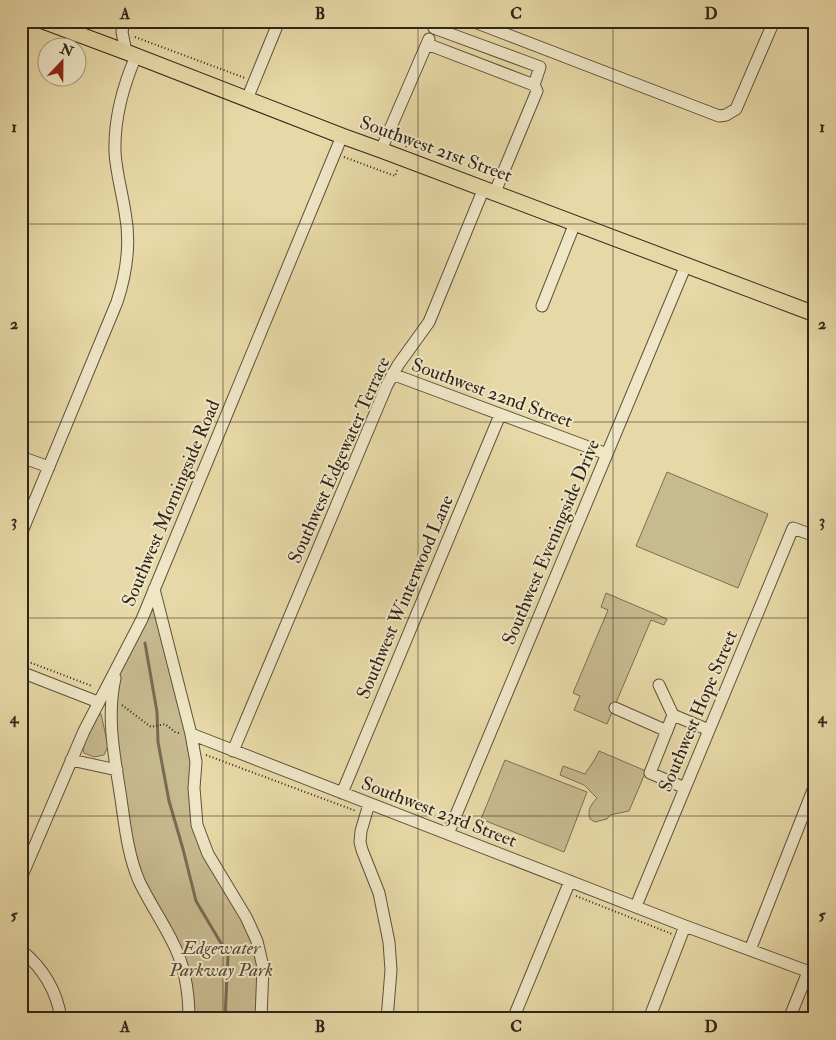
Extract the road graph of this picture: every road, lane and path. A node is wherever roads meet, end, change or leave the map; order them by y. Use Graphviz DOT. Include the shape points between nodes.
graph roads {
  1 [pos="43,21"];
  2 [pos="92,21"];
  3 [pos="472,21"];
  4 [pos="774,21"];
  5 [pos="277,22"];
  6 [pos="121,25"];
  7 [pos="436,25"];
  8 [pos="427,44"];
  9 [pos="131,54"];
  10 [pos="254,82"];
  11 [pos="534,85"];
  12 [pos="247,99"];
  13 [pos="342,136"];
  14 [pos="381,150"];
  15 [pos="335,154"];
  16 [pos="394,176"];
  17 [pos="489,190"];
  18 [pos="575,223"];
  19 [pos="686,265"];
  20 [pos="542,306"];
  21 [pos="815,314"];
  22 [pos="392,374"];
  23 [pos="500,414"];
  24 [pos="606,454"];
  25 [pos="21,457"];
  26 [pos="49,467"];
  27 [pos="21,534"];
  28 [pos="815,536"];
  29 [pos="154,589"];
  30 [pos="21,659"];
  31 [pos="21,672"];
  32 [pos="115,672"];
  33 [pos="660,685"];
  34 [pos="92,686"];
  35 [pos="98,702"];
  36 [pos="120,703"];
  37 [pos="615,708"];
  38 [pos="673,715"];
  39 [pos="709,730"];
  40 [pos="667,731"];
  41 [pos="186,734"];
  42 [pos="233,751"];
  43 [pos="206,755"];
  44 [pos="71,760"];
  45 [pos="117,770"];
  46 [pos="815,785"];
  47 [pos="685,788"];
  48 [pos="342,793"];
  49 [pos="369,804"];
  50 [pos="356,811"];
  51 [pos="448,834"];
  52 [pos="21,878"];
  53 [pos="570,881"];
  54 [pos="572,894"];
  55 [pos="636,906"];
  56 [pos="685,926"];
  57 [pos="672,934"];
  58 [pos="21,950"];
  59 [pos="750,950"];
  60 [pos="811,973"];
  61 [pos="61,1019"];
  62 [pos="189,1019"];
  63 [pos="261,1019"];
  64 [pos="387,1019"];
  65 [pos="512,1019"];
  66 [pos="649,1019"];
  67 [pos="789,1019"];
  1 -- 9 [label="main road, Southwest 21st Street"];
  2 -- 6 [label="path"];
  3 -- 4 [label="street" via="720,116 736,109"];
  5 -- 10 [label="street"];
  6 -- 9 [label="street"];
  6 -- 10 [label="path"];
  7 -- 8 [label="street"];
  7 -- 11 [label="street, Southwest Edgewater Terrace" via="540,67"];
  8 -- 11 [label="street"];
  8 -- 14 [label="street"];
  9 -- 12 [label="main road, Southwest 21st Street"];
  9 -- 26 [label="street" via="115,135 128,232 124,282"];
  10 -- 12 [label="street"];
  11 -- 17 [label="street, Southwest Edgewater Terrace" via="537,91"];
  12 -- 13 [label="main road, Southwest 21st Street"];
  13 -- 14 [label="main road, Southwest 21st Street"];
  13 -- 15 [label="street, Southwest Morningside Road"];
  14 -- 17 [label="main road, Southwest 21st Street"];
  15 -- 16 [label="path"];
  15 -- 29 [label="street, Southwest Morningside Road"];
  17 -- 18 [label="main road, Southwest 21st Street"];
  17 -- 22 [label="street, Southwest Edgewater Terrace" via="429,322"];
  18 -- 19 [label="main road, Southwest 21st Street"];
  18 -- 20 [label="street"];
  19 -- 21 [label="main road, Southwest 21st Street"];
  19 -- 24 [label="street, Southwest Eveningside Drive"];
  22 -- 23 [label="street, Southwest 22nd Street"];
  22 -- 42 [label="street, Southwest Edgewater Terrace"];
  23 -- 24 [label="street, Southwest 22nd Street"];
  23 -- 48 [label="street, Southwest Winterwood Lane"];
  24 -- 51 [label="street, Southwest Eveningside Drive"];
  25 -- 26 [label="street"];
  26 -- 27 [label="street"];
  28 -- 39 [label="street, Southwest Hope Street" via="793,528"];
  29 -- 32 [label="street, Southwest Morningside Road"];
  29 -- 41 [label="street"];
  30 -- 34 [label="path"];
  31 -- 35 [label="street"];
  32 -- 35 [label="street, Southwest Morningside Road"];
  32 -- 45 [label="street" via="111,719"];
  33 -- 38 [label="street"];
  35 -- 44 [label="street, Southwest Morningside Road"];
  36 -- 41 [label="path" via="151,727 165,724 175,732"];
  37 -- 40 [label="street"];
  38 -- 39 [label="street"];
  38 -- 40 [label="street"];
  39 -- 47 [label="street, Southwest Hope Street"];
  40 -- 47 [label="street" via="650,773"];
  41 -- 42 [label="street, Southwest 23rd Street"];
  41 -- 63 [label="street" via="196,762 197,825 208,854 251,925 257,941 262,967"];
  42 -- 48 [label="street, Southwest 23rd Street"];
  43 -- 50 [label="path"];
  44 -- 45 [label="street"];
  44 -- 52 [label="street, Southwest Morningside Road"];
  45 -- 62 [label="street" via="129,853 138,879 180,960"];
  46 -- 59 [label="street"];
  47 -- 55 [label="street, Southwest Hope Street"];
  48 -- 49 [label="street, Southwest 23rd Street"];
  49 -- 51 [label="street, Southwest 23rd Street"];
  49 -- 64 [label="street" via="360,842 379,892 389,942"];
  51 -- 53 [label="street, Southwest 23rd Street"];
  53 -- 55 [label="street, Southwest 23rd Street"];
  53 -- 65 [label="street"];
  54 -- 57 [label="path"];
  55 -- 56 [label="street, Southwest 23rd Street"];
  56 -- 59 [label="street, Southwest 23rd Street"];
  56 -- 66 [label="street"];
  58 -- 61 [label="street" via="42,970 51,985"];
  59 -- 60 [label="street, Southwest 23rd Street"];
  60 -- 67 [label="street"];
}
